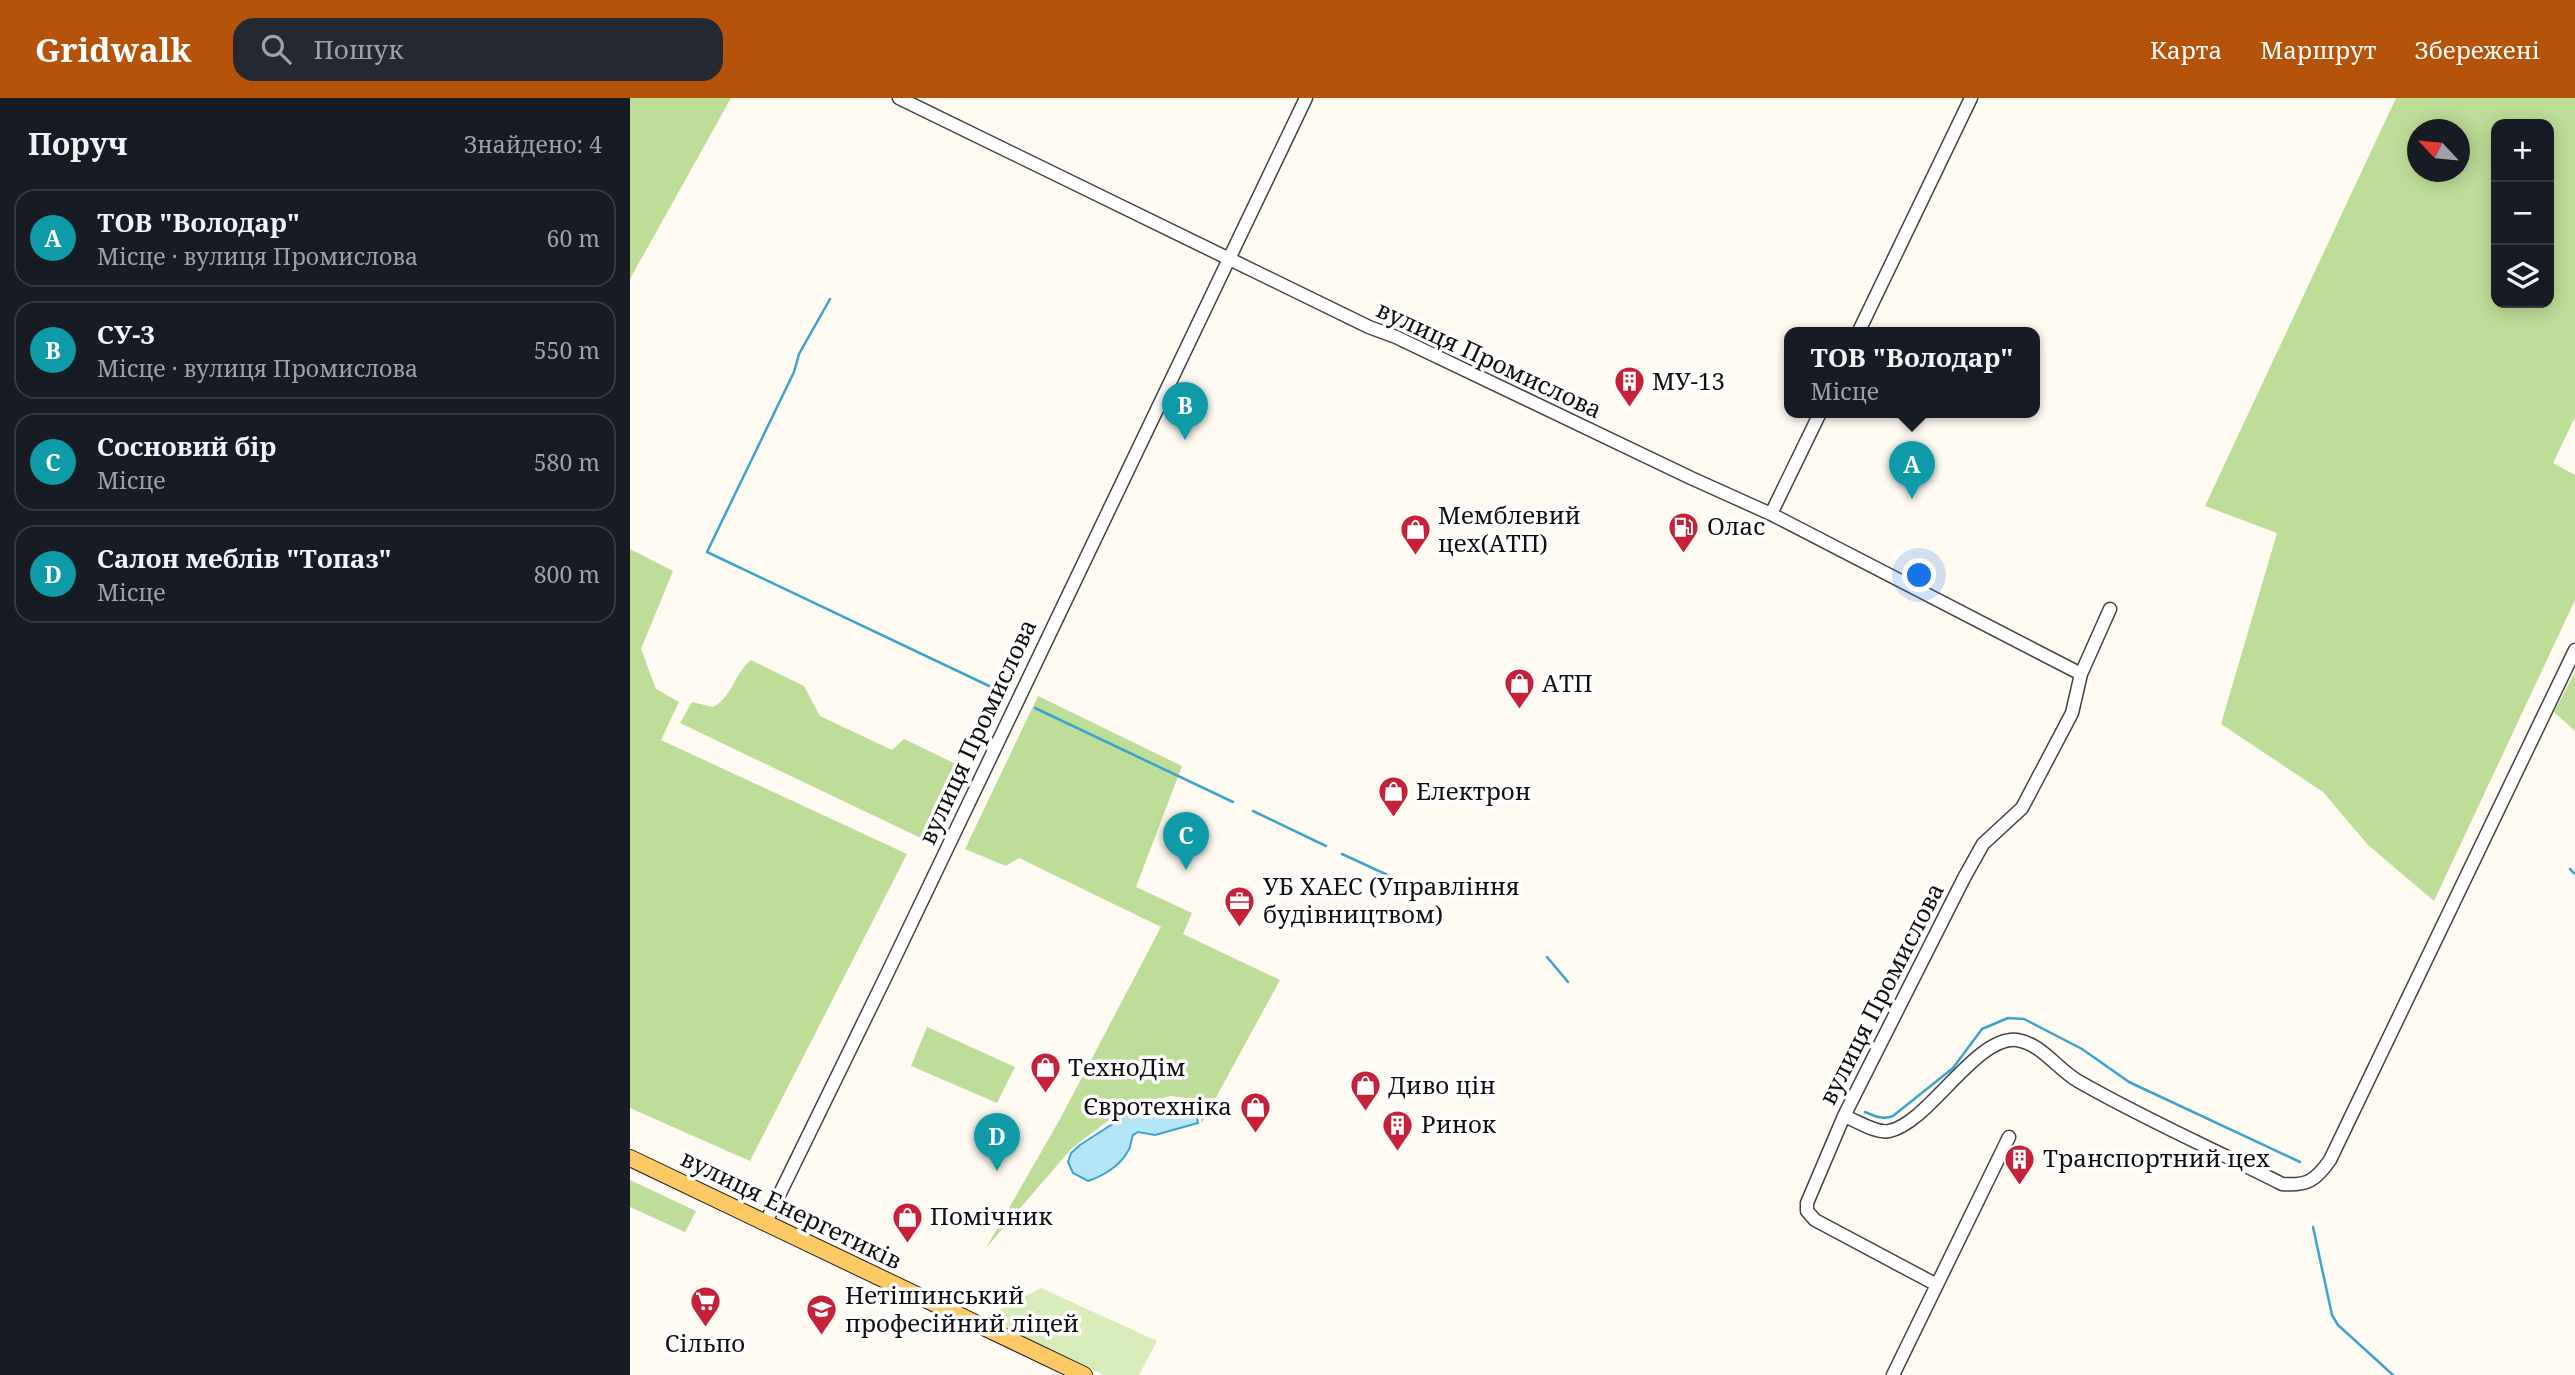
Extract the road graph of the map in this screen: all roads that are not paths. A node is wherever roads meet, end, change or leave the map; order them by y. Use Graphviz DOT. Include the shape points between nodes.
graph roads {
  1 [pos="899,98"];
  2 [pos="1306,98"];
  3 [pos="1971,98"];
  4 [pos="1229,258"];
  5 [pos="1861,327"];
  6 [pos="1818,418"];
  7 [pos="1771,514"];
  8 [pos="2110,609"];
  9 [pos="2575,650"];
  10 [pos="2081,674"];
  11 [pos="1844,1116"];
  12 [pos="2009,1137"];
  13 [pos="630,1158"];
  14 [pos="765,1224"];
  15 [pos="1937,1285"];
  16 [pos="1084,1375"];
  17 [pos="1893,1375"];
  1 -- 4 [label="street, вулиця Промислова"];
  2 -- 4 [label="street, вулиця Промислова"];
  3 -- 5 [label="street"];
  4 -- 7 [label="street, вулиця Промислова"];
  4 -- 14 [label="street, вулиця Промислова"];
  6 -- 7 [label="street"];
  7 -- 10 [label="street, вулиця Промислова"];
  8 -- 10 [label="street, вулиця Промислова"];
  9 -- 11 [label="street" via="2319,1175 2305,1183 2283,1184 2075,1080 2017,1040 1985,1052 1896,1128 1882,1131"];
  10 -- 11 [label="street, вулиця Промислова" via="2072,713 2022,808 1983,844"];
  11 -- 15 [label="street, вулиця Промислова" via="1808,1199 1809,1214"];
  12 -- 15 [label="street"];
  13 -- 14 [label="main road, вулиця Енергетиків"];
  14 -- 16 [label="main road, вулиця Енергетиків"];
  15 -- 17 [label="street"];
}
